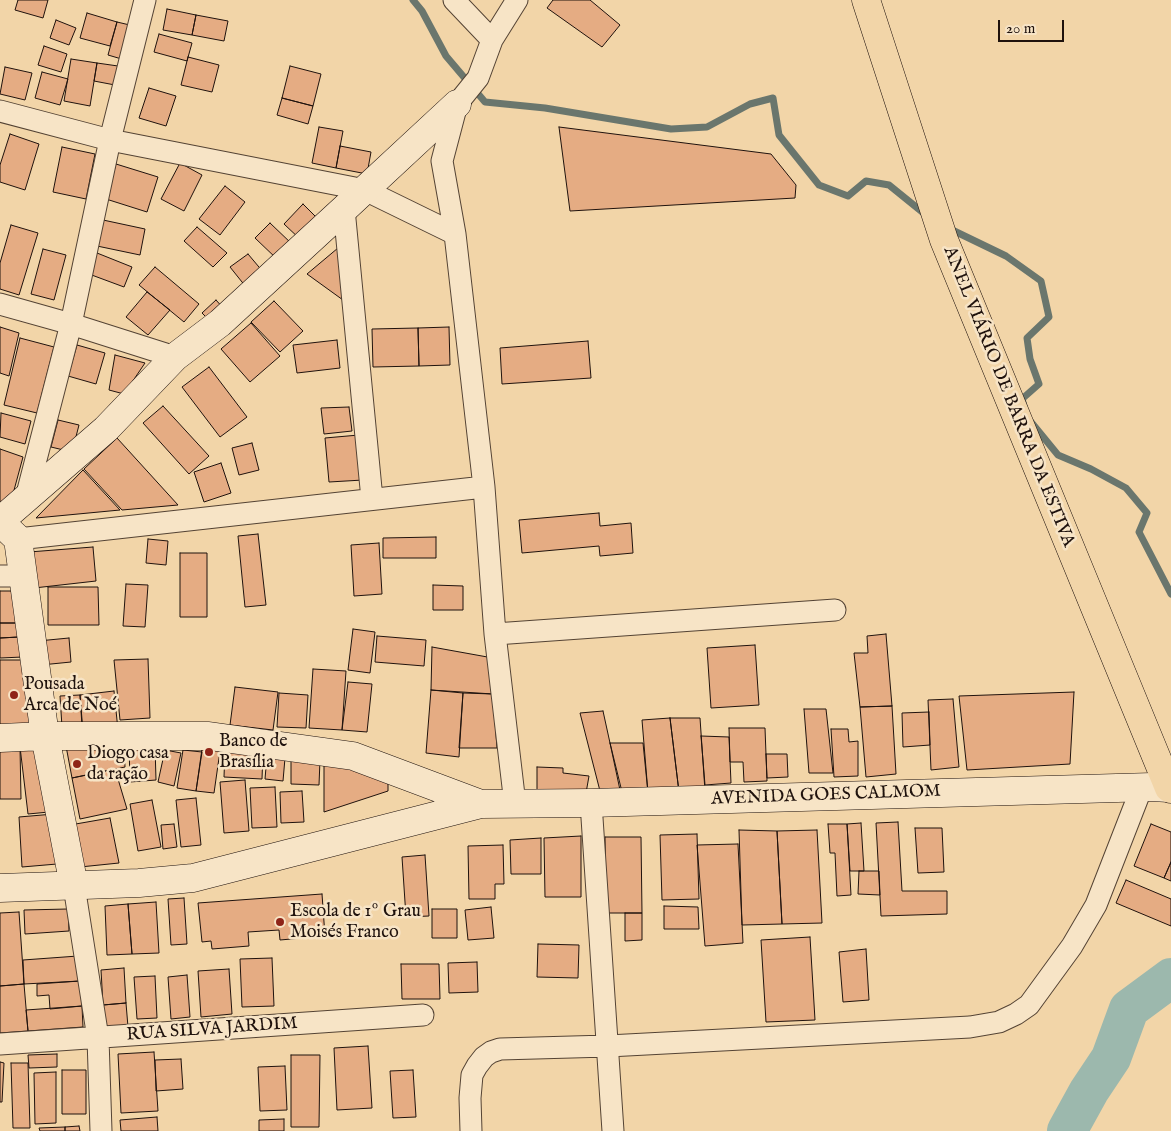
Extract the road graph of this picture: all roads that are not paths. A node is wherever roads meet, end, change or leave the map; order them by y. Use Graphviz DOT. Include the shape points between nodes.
graph roads {
  1 [pos="145,0"];
  2 [pos="454,0"];
  3 [pos="517,0"];
  4 [pos="866,0"];
  5 [pos="492,40"];
  6 [pos="457,104"];
  7 [pos="0,111"];
  8 [pos="110,140"];
  9 [pos="365,190"];
  10 [pos="344,209"];
  11 [pos="455,234"];
  12 [pos="0,304"];
  13 [pos="71,324"];
  14 [pos="175,357"];
  15 [pos="484,487"];
  16 [pos="26,498"];
  17 [pos="372,499"];
  18 [pos="6,527"];
  19 [pos="11,576"];
  20 [pos="836,610"];
  21 [pos="495,634"];
  22 [pos="44,736"];
  23 [pos="0,738"];
  24 [pos="1142,787"];
  25 [pos="1170,788"];
  26 [pos="591,803"];
  27 [pos="481,804"];
  28 [pos="515,804"];
  29 [pos="74,886"];
  30 [pos="0,888"];
  31 [pos="424,1015"];
  32 [pos="98,1038"];
  33 [pos="0,1044"];
  34 [pos="608,1046"];
  35 [pos="100,1131"];
  36 [pos="471,1131"];
  37 [pos="613,1131"];
  1 -- 8 [label="street"];
  2 -- 5 [label="street"];
  3 -- 5 [label="street"];
  4 -- 25 [label="main road, ANEL VIÁRIO DE BARRA DA ESTIVA" via="944,240"];
  5 -- 6 [label="street" via="478,78"];
  6 -- 9 [label="street"];
  6 -- 11 [label="street" via="442,161"];
  7 -- 8 [label="street"];
  8 -- 9 [label="street"];
  8 -- 13 [label="street"];
  9 -- 10 [label="street"];
  9 -- 11 [label="street"];
  10 -- 14 [label="street" via="220,323"];
  10 -- 17 [label="street"];
  11 -- 15 [label="street"];
  12 -- 13 [label="street"];
  13 -- 14 [label="street"];
  13 -- 16 [label="street"];
  14 -- 16 [label="street" via="106,429"];
  15 -- 17 [label="street"];
  15 -- 21 [label="street"];
  16 -- 18 [label="street"];
  17 -- 18 [label="street"];
  18 -- 19 [label="street"];
  19 -- 22 [label="street"];
  20 -- 21 [label="street"];
  21 -- 28 [label="street"];
  22 -- 23 [label="street"];
  22 -- 27 [label="street" via="209,736 353,756"];
  22 -- 29 [label="street"];
  24 -- 25 [label="street, AVENIDA GOES CALMOM"];
  24 -- 26 [label="street, AVENIDA GOES CALMOM"];
  24 -- 34 [label="street" via="1096,905 1072,946 1029,1005 1016,1014 999,1022 970,1026"];
  26 -- 28 [label="street, AVENIDA GOES CALMOM"];
  26 -- 34 [label="street"];
  27 -- 28 [label="street, AVENIDA GOES CALMOM"];
  27 -- 29 [label="street" via="193,878"];
  29 -- 30 [label="street"];
  29 -- 32 [label="street"];
  31 -- 32 [label="street, RUA SILVA JARDIM"];
  32 -- 33 [label="street, RUA SILVA JARDIM"];
  32 -- 35 [label="street"];
  34 -- 36 [label="street" via="509,1048 491,1052 472,1075"];
  34 -- 37 [label="street"];
}
